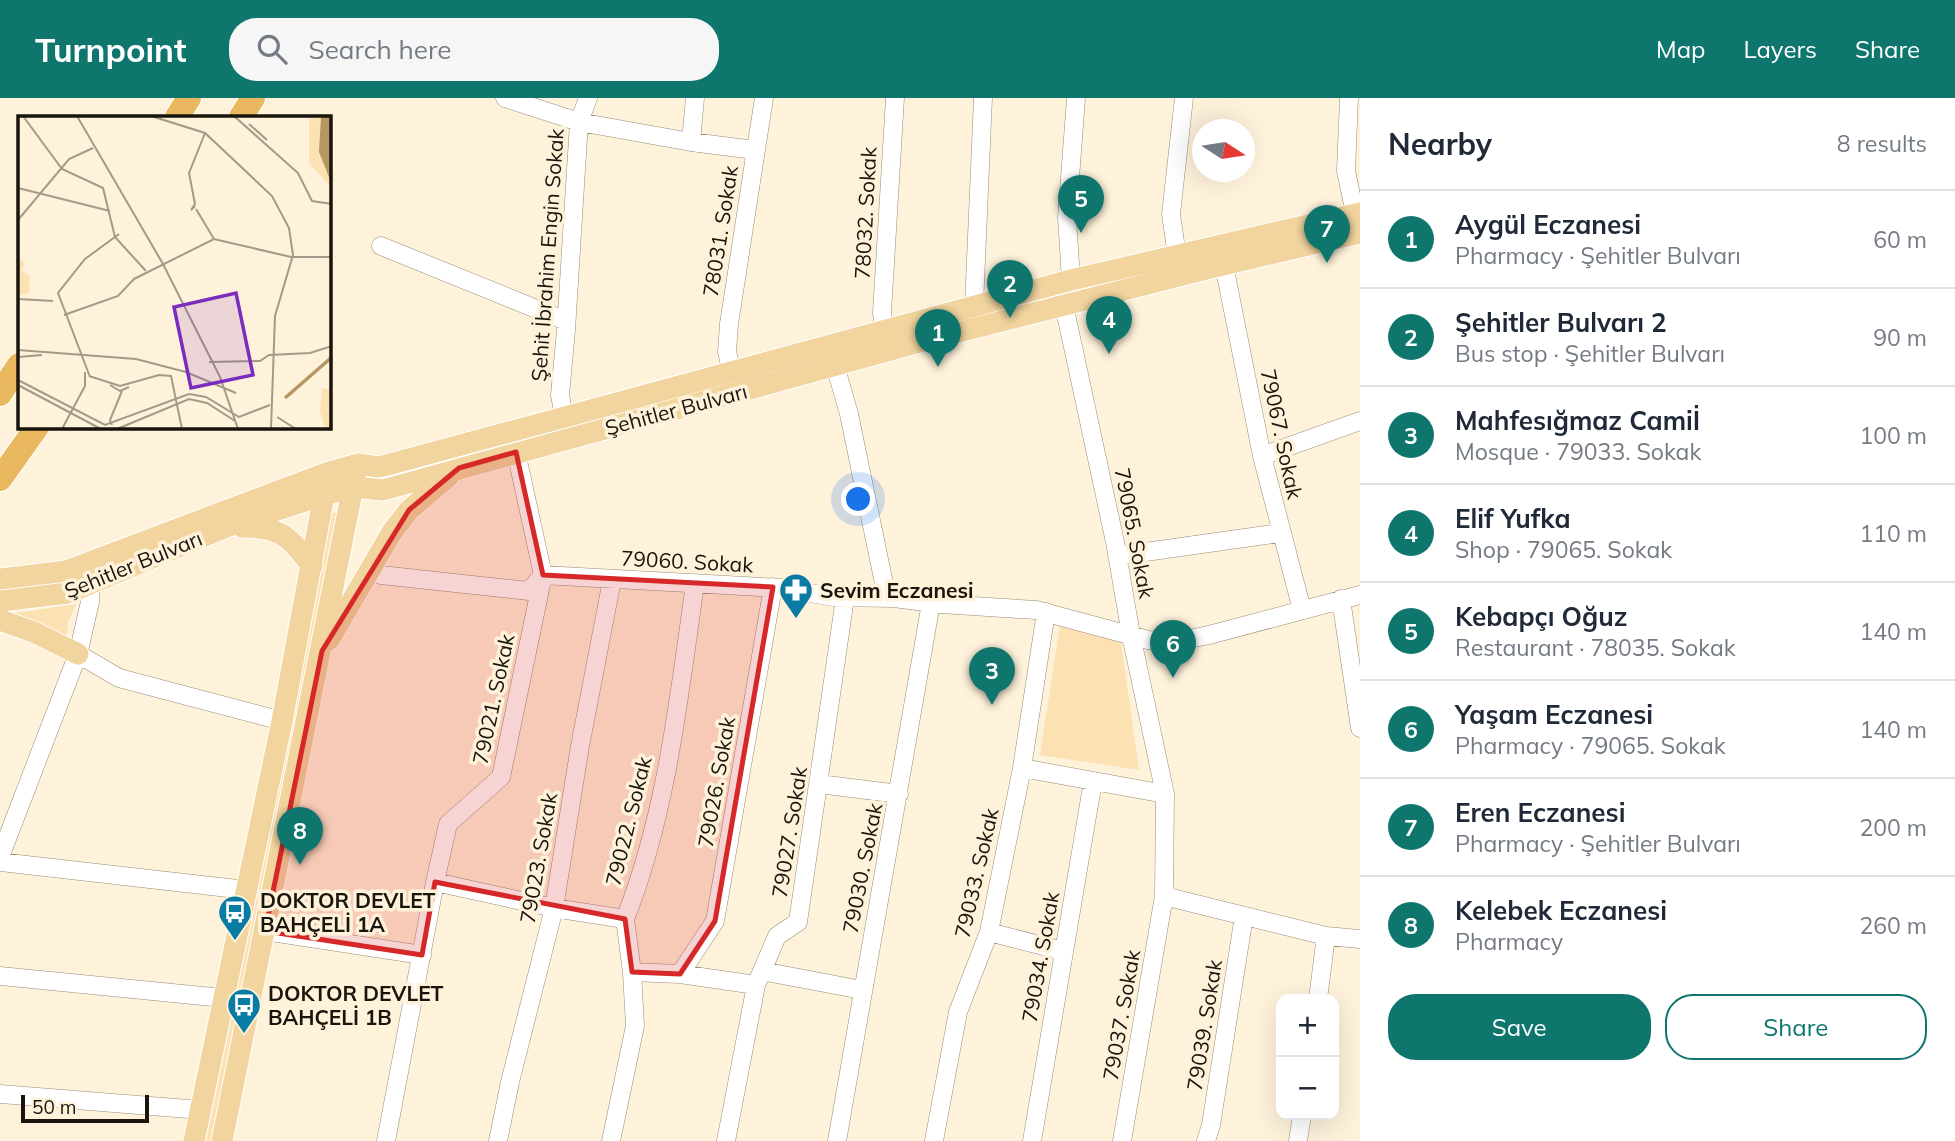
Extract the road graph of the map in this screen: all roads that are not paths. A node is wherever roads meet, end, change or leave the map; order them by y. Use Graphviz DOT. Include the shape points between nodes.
graph roads {
  1 [pos="188,98"];
  2 [pos="253,98"];
  3 [pos="505,98"];
  4 [pos="588,98"];
  5 [pos="695,98"];
  6 [pos="764,98"];
  7 [pos="895,98"];
  8 [pos="983,98"];
  9 [pos="1076,98"];
  10 [pos="1184,98"];
  11 [pos="1349,98"];
  12 [pos="178,116"];
  13 [pos="242,116"];
  14 [pos="579,122"];
  15 [pos="691,142"];
  16 [pos="755,150"];
  17 [pos="1358,220"];
  18 [pos="381,246"];
  19 [pos="1177,256"];
  20 [pos="1224,265"];
  21 [pos="1071,279"];
  22 [pos="1064,305"];
  23 [pos="974,306"];
  24 [pos="566,321"];
  25 [pos="885,331"];
  26 [pos="835,365"];
  27 [pos="18,367"];
  28 [pos="732,372"];
  29 [pos="0,394"];
  30 [pos="564,417"];
  31 [pos="1360,421"];
  32 [pos="36,429"];
  33 [pos="516,452"];
  34 [pos="1262,456"];
  35 [pos="358,464"];
  36 [pos="459,468"];
  37 [pos="329,472"];
  38 [pos="0,479"];
  39 [pos="353,487"];
  40 [pos="323,495"];
  41 [pos="226,527"];
  42 [pos="1280,533"];
  43 [pos="1117,556"];
  44 [pos="312,566"];
  45 [pos="371,571"];
  46 [pos="543,575"];
  47 [pos="0,579"];
  48 [pos="612,580"];
  49 [pos="695,584"];
  50 [pos="90,585"];
  51 [pos="773,587"];
  52 [pos="1360,595"];
  53 [pos="845,598"];
  54 [pos="887,598"];
  55 [pos="1341,599"];
  56 [pos="0,601"];
  57 [pos="931,603"];
  58 [pos="1302,610"];
  59 [pos="1045,612"];
  60 [pos="0,620"];
  61 [pos="1131,635"];
  62 [pos="322,651"];
  63 [pos="78,654"];
  64 [pos="282,720"];
  65 [pos="1360,724"];
  66 [pos="1022,768"];
  67 [pos="1093,782"];
  68 [pos="819,785"];
  69 [pos="899,794"];
  70 [pos="1165,794"];
  71 [pos="0,857"];
  72 [pos="0,862"];
  73 [pos="435,882"];
  74 [pos="246,890"];
  75 [pos="1164,896"];
  76 [pos="554,908"];
  77 [pos="1244,916"];
  78 [pos="625,919"];
  79 [pos="265,931"];
  80 [pos="989,932"];
  81 [pos="1326,936"];
  82 [pos="1360,939"];
  83 [pos="1063,951"];
  84 [pos="422,955"];
  85 [pos="632,972"];
  86 [pos="680,974"];
  87 [pos="0,976"];
  88 [pos="759,978"];
  89 [pos="862,990"];
  90 [pos="1319,994"];
  91 [pos="223,998"];
  92 [pos="0,1094"];
  93 [pos="201,1110"];
  94 [pos="1301,1120"];
  95 [pos="194,1141"];
  96 [pos="222,1141"];
  97 [pos="386,1141"];
  98 [pos="498,1141"];
  99 [pos="611,1141"];
  100 [pos="726,1141"];
  101 [pos="837,1141"];
  102 [pos="933,1141"];
  103 [pos="1032,1141"];
  104 [pos="1122,1141"];
  105 [pos="1206,1141"];
  106 [pos="1298,1141"];
  1 -- 12 [label="highway"];
  2 -- 13 [label="highway"];
  3 -- 14 [label="street"];
  4 -- 14 [label="street, Şehit İbrahim Engin Sokak"];
  5 -- 15 [label="street"];
  6 -- 16 [label="street, 78031. Sokak"];
  7 -- 25 [label="street, 78032. Sokak" via="882,313"];
  8 -- 23 [label="street"];
  9 -- 21 [label="street" via="1068,218"];
  10 -- 19 [label="street" via="1171,214"];
  11 -- 17 [label="street" via="1346,171"];
  14 -- 15 [label="street"];
  14 -- 24 [label="street, Şehit İbrahim Engin Sokak"];
  15 -- 16 [label="street"];
  16 -- 28 [label="street, 78031. Sokak" via="729,324 727,352"];
  17 -- 19 [label="main road, Şehitler Bulvarı"];
  17 -- 20 [label="main road, Şehitler Bulvarı"];
  18 -- 24 [label="street"];
  19 -- 21 [label="main road, Şehitler Bulvarı"];
  20 -- 22 [label="main road, Şehitler Bulvarı"];
  20 -- 34 [label="street, 79067. Sokak"];
  21 -- 23 [label="main road, Şehitler Bulvarı"];
  22 -- 26 [label="main road, Şehitler Bulvarı"];
  22 -- 43 [label="street, 79065. Sokak"];
  23 -- 25 [label="main road, Şehitler Bulvarı"];
  24 -- 30 [label="street, Şehit İbrahim Engin Sokak" via="560,395"];
  25 -- 28 [label="main road, Şehitler Bulvarı"];
  26 -- 33 [label="main road, Şehitler Bulvarı"];
  26 -- 54 [label="street"];
  27 -- 29 [label="highway"];
  28 -- 30 [label="main road, Şehitler Bulvarı"];
  30 -- 35 [label="main road, Şehitler Bulvarı" via="387,465"];
  31 -- 34 [label="street"];
  32 -- 38 [label="highway"];
  33 -- 36 [label="main road, Şehitler Bulvarı"];
  33 -- 46 [label="street, 79021. Sokak"];
  34 -- 42 [label="street, 79067. Sokak"];
  35 -- 37 [label="main road, Şehitler Bulvarı"];
  35 -- 39 [label="main road"];
  36 -- 39 [label="main road, Şehitler Bulvarı" via="383,490"];
  36 -- 45 [label="main road" via="409,510"];
  37 -- 40 [label="main road"];
  37 -- 47 [label="main road, Şehitler Bulvarı" via="66,571"];
  39 -- 40 [label="main road, Şehitler Bulvarı"];
  39 -- 62 [label="main road"];
  40 -- 41 [label="main road, Şehitler Bulvarı"];
  40 -- 44 [label="main road"];
  41 -- 44 [label="main road" via="285,534"];
  41 -- 50 [label="main road, Şehitler Bulvarı"];
  42 -- 43 [label="street"];
  42 -- 58 [label="street, 79067. Sokak"];
  43 -- 61 [label="street, 79065. Sokak"];
  44 -- 64 [label="main road"];
  45 -- 46 [label="street" via="529,591"];
  45 -- 62 [label="main road"];
  46 -- 48 [label="street, 79060. Sokak"];
  46 -- 73 [label="street, 79021. Sokak" via="501,776 448,824"];
  48 -- 49 [label="street, 79060. Sokak"];
  48 -- 76 [label="street, 79023. Sokak"];
  49 -- 51 [label="street, 79060. Sokak"];
  49 -- 78 [label="street, 79022. Sokak" via="673,737 642,874"];
  50 -- 56 [label="main road, Şehitler Bulvarı" via="68,593"];
  50 -- 63 [label="street"];
  51 -- 53 [label="street, 79060. Sokak"];
  51 -- 86 [label="street, 79026. Sokak" via="715,921"];
  52 -- 55 [label="street, 79060. Sokak"];
  53 -- 54 [label="street, 79060. Sokak"];
  53 -- 68 [label="street, 79027. Sokak"];
  54 -- 57 [label="street, 79060. Sokak"];
  55 -- 58 [label="street, 79060. Sokak"];
  55 -- 65 [label="street"];
  57 -- 59 [label="street, 79060. Sokak"];
  57 -- 69 [label="street, 79030. Sokak"];
  58 -- 61 [label="street, 79060. Sokak" via="1179,641"];
  59 -- 61 [label="street, 79060. Sokak"];
  59 -- 66 [label="street, 79033. Sokak"];
  60 -- 63 [label="main road"];
  61 -- 70 [label="street, 79065. Sokak"];
  62 -- 79 [label="main road"];
  63 -- 64 [label="street" via="119,678"];
  63 -- 71 [label="street"];
  64 -- 74 [label="main road"];
  66 -- 67 [label="street"];
  66 -- 80 [label="street, 79033. Sokak"];
  67 -- 70 [label="street"];
  67 -- 83 [label="street, 79034. Sokak"];
  68 -- 69 [label="street"];
  68 -- 88 [label="street, 79027. Sokak" via="798,922 777,936"];
  69 -- 89 [label="street, 79030. Sokak"];
  70 -- 75 [label="street, 79065. Sokak"];
  72 -- 74 [label="street"];
  73 -- 76 [label="street, 79022. Sokak"];
  73 -- 84 [label="street, 79021. Sokak"];
  74 -- 91 [label="main road"];
  75 -- 77 [label="street"];
  75 -- 104 [label="street, 79037. Sokak"];
  76 -- 78 [label="street, 79022. Sokak"];
  76 -- 98 [label="street, 79023. Sokak"];
  77 -- 81 [label="street"];
  77 -- 105 [label="street, 79039. Sokak"];
  78 -- 85 [label="street"];
  79 -- 84 [label="street"];
  79 -- 96 [label="main road"];
  80 -- 83 [label="street"];
  80 -- 102 [label="street, 79033. Sokak" via="958,1012"];
  81 -- 82 [label="street"];
  81 -- 90 [label="street"];
  83 -- 103 [label="street, 79034. Sokak"];
  84 -- 97 [label="street, 79021. Sokak"];
  85 -- 86 [label="street"];
  85 -- 99 [label="street" via="635,1026"];
  86 -- 88 [label="street"];
  87 -- 91 [label="street"];
  88 -- 89 [label="street"];
  88 -- 100 [label="street, 79027. Sokak"];
  89 -- 101 [label="street, 79030. Sokak"];
  91 -- 93 [label="main road"];
  92 -- 93 [label="street"];
  93 -- 95 [label="main road"];
  94 -- 106 [label="street"];
}
